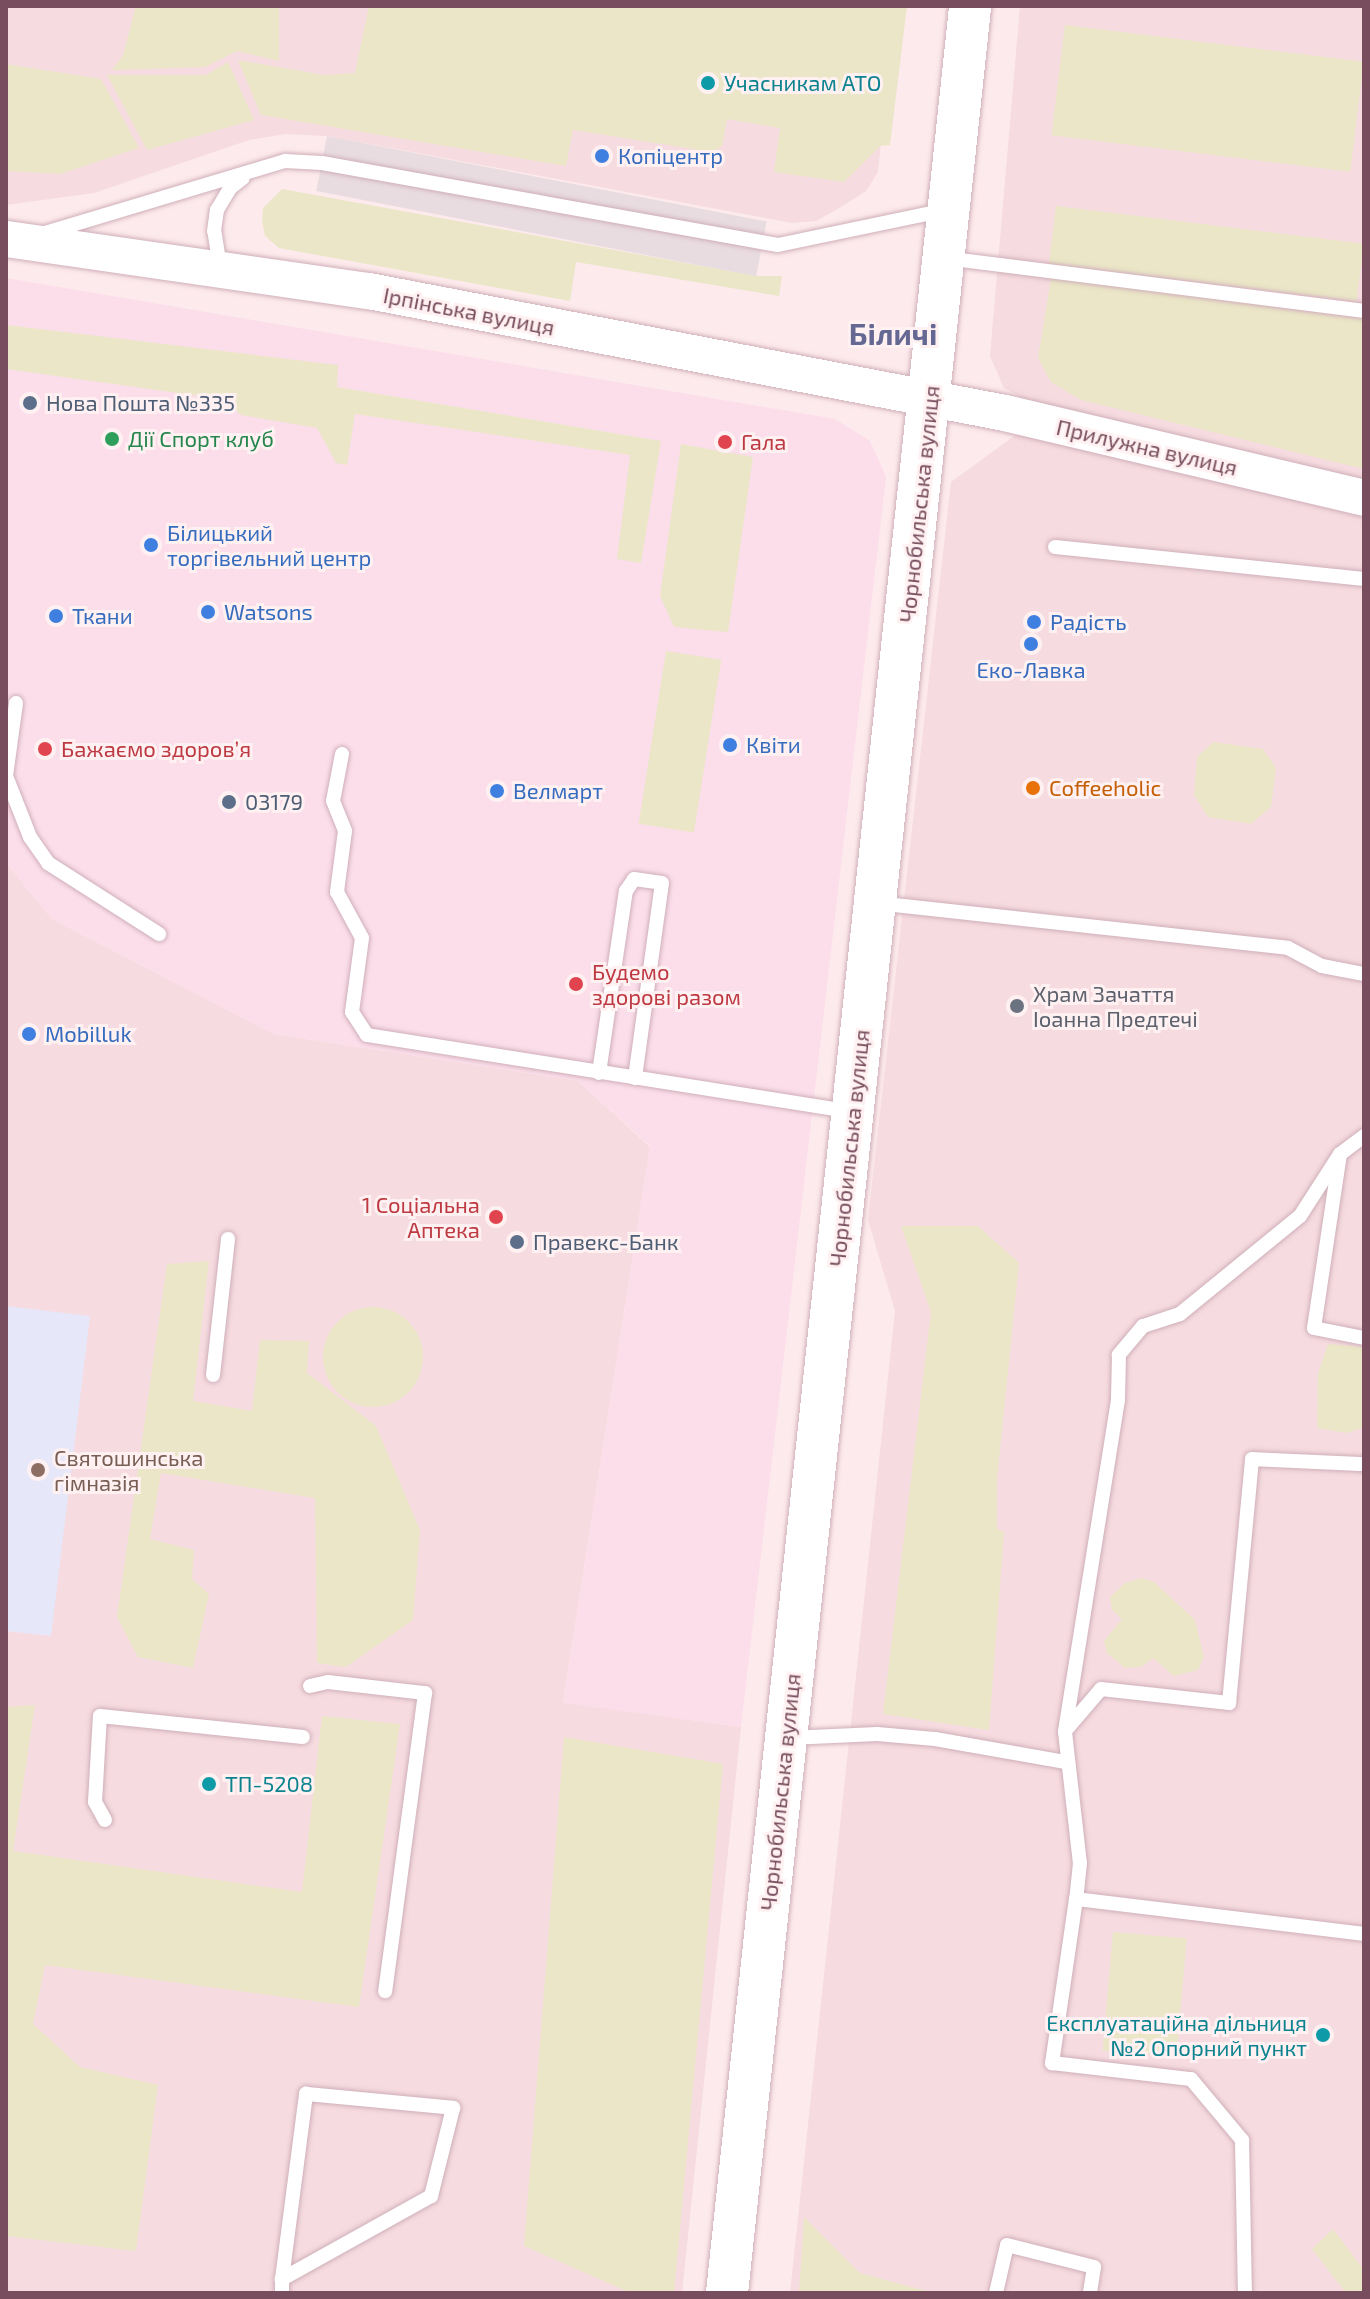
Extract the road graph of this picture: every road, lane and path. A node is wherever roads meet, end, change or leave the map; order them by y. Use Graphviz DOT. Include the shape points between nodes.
graph roads {
  1 [pos="970,6"];
  2 [pos="253,171"];
  3 [pos="950,209"];
  4 [pos="14,239"];
  5 [pos="944,258"];
  6 [pos="220,267"];
  7 [pos="1364,311"];
  8 [pos="930,401"];
  9 [pos="1364,498"];
  10 [pos="1055,547"];
  11 [pos="1364,579"];
  12 [pos="16,703"];
  13 [pos="342,754"];
  14 [pos="876,903"];
  15 [pos="159,934"];
  16 [pos="1364,974"];
  17 [pos="599,1073"];
  18 [pos="635,1078"];
  19 [pos="853,1111"];
  20 [pos="1364,1136"];
  21 [pos="1340,1154"];
  22 [pos="228,1239"];
  23 [pos="1364,1338"];
  24 [pos="213,1375"];
  25 [pos="1364,1464"];
  26 [pos="310,1686"];
  27 [pos="1065,1732"];
  28 [pos="303,1737"];
  29 [pos="786,1738"];
  30 [pos="1066,1762"];
  31 [pos="105,1820"];
  32 [pos="1076,1899"];
  33 [pos="1364,1934"];
  34 [pos="385,1991"];
  35 [pos="282,2286"];
  36 [pos="726,2292"];
  37 [pos="996,2293"];
  38 [pos="1090,2293"];
  39 [pos="1245,2293"];
  1 -- 3 [label="main road, Чорнобильська вулиця"];
  2 -- 3 [label="lane" via="285,161 322,163 778,245"];
  2 -- 4 [label="lane"];
  2 -- 6 [label="lane" via="230,188 217,210 214,231"];
  3 -- 5 [label="main road, Чорнобильська вулиця"];
  4 -- 6 [label="street, Ірпінська вулиця"];
  5 -- 7 [label="lane"];
  5 -- 8 [label="main road, Чорнобильська вулиця"];
  6 -- 8 [label="street, Ірпінська вулиця" via="369,291"];
  8 -- 9 [label="street, Прилужна вулиця" via="1005,413"];
  8 -- 14 [label="main road, Чорнобильська вулиця"];
  10 -- 11 [label="lane"];
  12 -- 15 [label="lane" via="6,776 30,837 48,863"];
  13 -- 17 [label="lane" via="333,801 345,831 337,892 362,938 352,1012 367,1035"];
  14 -- 16 [label="lane" via="1288,948 1322,966"];
  14 -- 19 [label="main road, Чорнобильська вулиця"];
  17 -- 18 [label="lane"];
  17 -- 18 [label="lane" via="626,891 634,879 662,883"];
  18 -- 19 [label="lane"];
  19 -- 29 [label="main road, Чорнобильська вулиця"];
  20 -- 21 [label="lane"];
  21 -- 23 [label="lane" via="1314,1328"];
  21 -- 27 [label="lane" via="1300,1216 1180,1314 1143,1326 1119,1355 1118,1400"];
  22 -- 24 [label="lane"];
  25 -- 27 [label="lane" via="1252,1459 1229,1703 1101,1689"];
  26 -- 34 [label="lane" via="328,1682 425,1693"];
  27 -- 30 [label="lane"];
  28 -- 31 [label="lane" via="100,1716 95,1802"];
  29 -- 30 [label="lane" via="877,1734"];
  29 -- 36 [label="main road, Чорнобильська вулиця"];
  30 -- 32 [label="lane" via="1080,1863"];
  32 -- 33 [label="lane"];
  32 -- 39 [label="lane" via="1052,2063 1191,2079 1242,2140"];
  35 -- 35 [label="lane" via="306,2094 453,2108 431,2196"];
  37 -- 38 [label="lane" via="1007,2245 1094,2267"];
}
